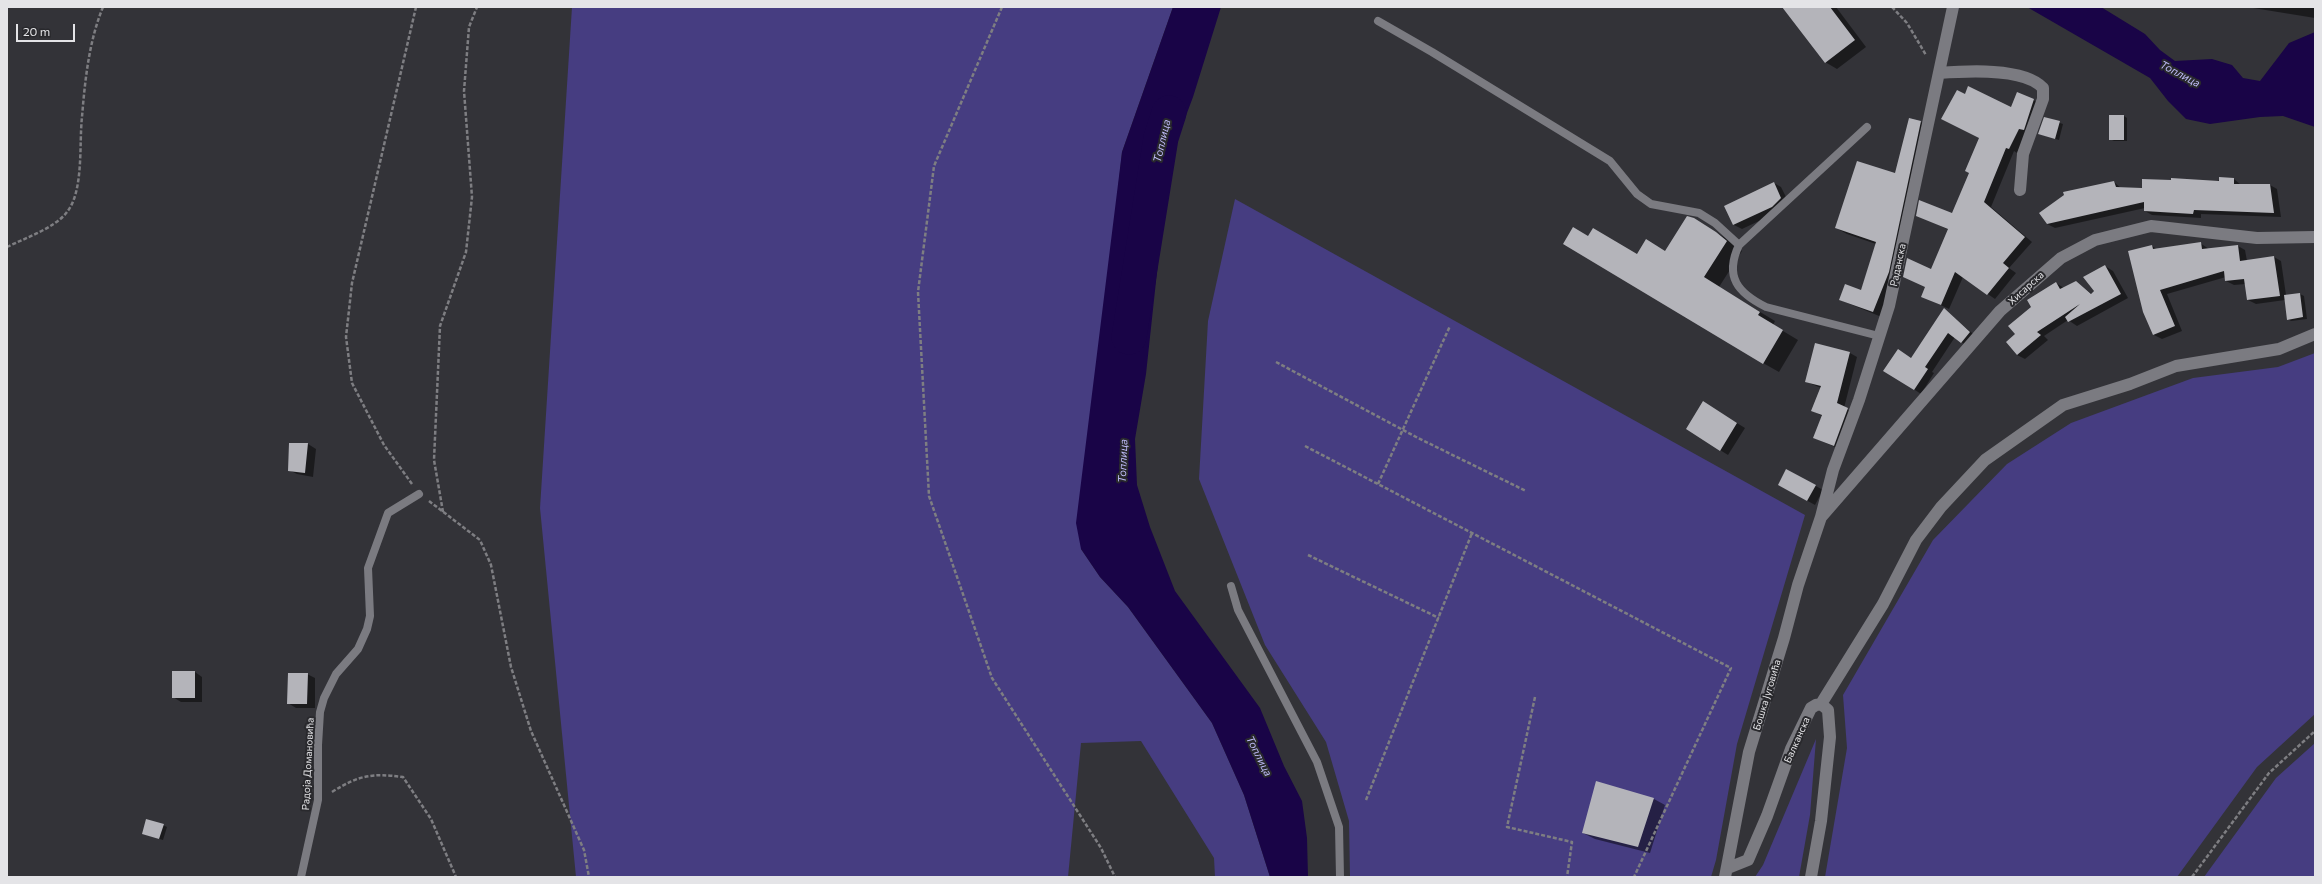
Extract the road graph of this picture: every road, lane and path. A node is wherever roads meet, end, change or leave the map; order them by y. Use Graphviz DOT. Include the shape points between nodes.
graph roads {
  1 [pos="103,7"];
  2 [pos="416,7"];
  3 [pos="478,7"];
  4 [pos="1002,7"];
  5 [pos="1892,7"];
  6 [pos="1952,7"];
  7 [pos="1378,21"];
  8 [pos="1939,70"];
  9 [pos="1867,127"];
  10 [pos="2020,190"];
  11 [pos="2315,237"];
  12 [pos="1739,245"];
  13 [pos="7,247"];
  14 [pos="1450,326"];
  15 [pos="2315,334"];
  16 [pos="1879,336"];
  17 [pos="1276,362"];
  18 [pos="1402,429"];
  19 [pos="1305,446"];
  20 [pos="1378,484"];
  21 [pos="1526,491"];
  22 [pos="419,494"];
  23 [pos="443,512"];
  24 [pos="1821,517"];
  25 [pos="1472,533"];
  26 [pos="1308,555"];
  27 [pos="1231,586"];
  28 [pos="1439,618"];
  29 [pos="1535,697"];
  30 [pos="1821,704"];
  31 [pos="2315,731"];
  32 [pos="318,800"];
  33 [pos="1366,800"];
  34 [pos="1727,873"];
  35 [pos="301,877"];
  36 [pos="456,877"];
  37 [pos="589,877"];
  38 [pos="1115,877"];
  39 [pos="1340,877"];
  40 [pos="1567,877"];
  41 [pos="1634,877"];
  42 [pos="1811,877"];
  43 [pos="2192,877"];
  1 -- 13 [label="path" via="94,28 82,116 77,188 67,212 47,228"];
  2 -- 22 [label="path" via="352,283 346,337 352,383 384,445"];
  3 -- 23 [label="path" via="469,27 464,90 472,196 466,252 440,326 434,460"];
  4 -- 38 [label="path" via="934,166 918,292 929,496 992,678 1101,848"];
  5 -- 8 [label="path" via="1907,23 1928,59"];
  6 -- 8 [label="street, Раданска"];
  7 -- 12 [label="lane" via="1610,161 1637,194 1651,204 1699,213"];
  8 -- 10 [label="street" via="2022,76 2043,88 2044,99 2024,154"];
  8 -- 16 [label="street, Раданска" via="1889,306"];
  9 -- 12 [label="lane"];
  11 -- 24 [label="street, Хисарска" via="2258,238 2151,226 2096,240 2061,258 2000,312"];
  12 -- 16 [label="lane" via="1733,263 1734,277 1740,288 1756,302 1778,311"];
  14 -- 18 [label="path"];
  15 -- 30 [label="street, Балканска" via="2279,349 2176,366 2130,384 2063,405 1986,460 1941,507 1916,540 1883,604"];
  16 -- 24 [label="street, Раданска" via="1833,470"];
  17 -- 18 [label="path"];
  18 -- 20 [label="path"];
  18 -- 21 [label="path"];
  19 -- 20 [label="path"];
  20 -- 25 [label="path"];
  22 -- 23 [label="path"];
  22 -- 32 [label="lane, Радоја Домановића" via="388,512 368,568 370,616 367,629 358,649 336,674 324,698 318,739"];
  23 -- 37 [label="path" via="480,540 492,566 511,666 531,731 584,850"];
  24 -- 34 [label="street, Бошка Југовића" via="1798,585 1749,752"];
  25 -- 28 [label="path"];
  25 -- 41 [label="path" via="1731,668"];
  26 -- 28 [label="path"];
  27 -- 39 [label="lane" via="1238,610 1318,762 1339,827"];
  28 -- 33 [label="path"];
  29 -- 40 [label="path" via="1507,827 1572,842"];
  30 -- 34 [label="street, Балканска" via="1811,708 1791,749 1748,860"];
  30 -- 42 [label="street" via="1828,710 1830,737 1821,821"];
  31 -- 43 [label="path" via="2269,773"];
  32 -- 35 [label="lane, Радоја Домановића"];
  32 -- 36 [label="path" via="362,776 403,776 431,818"];
}
